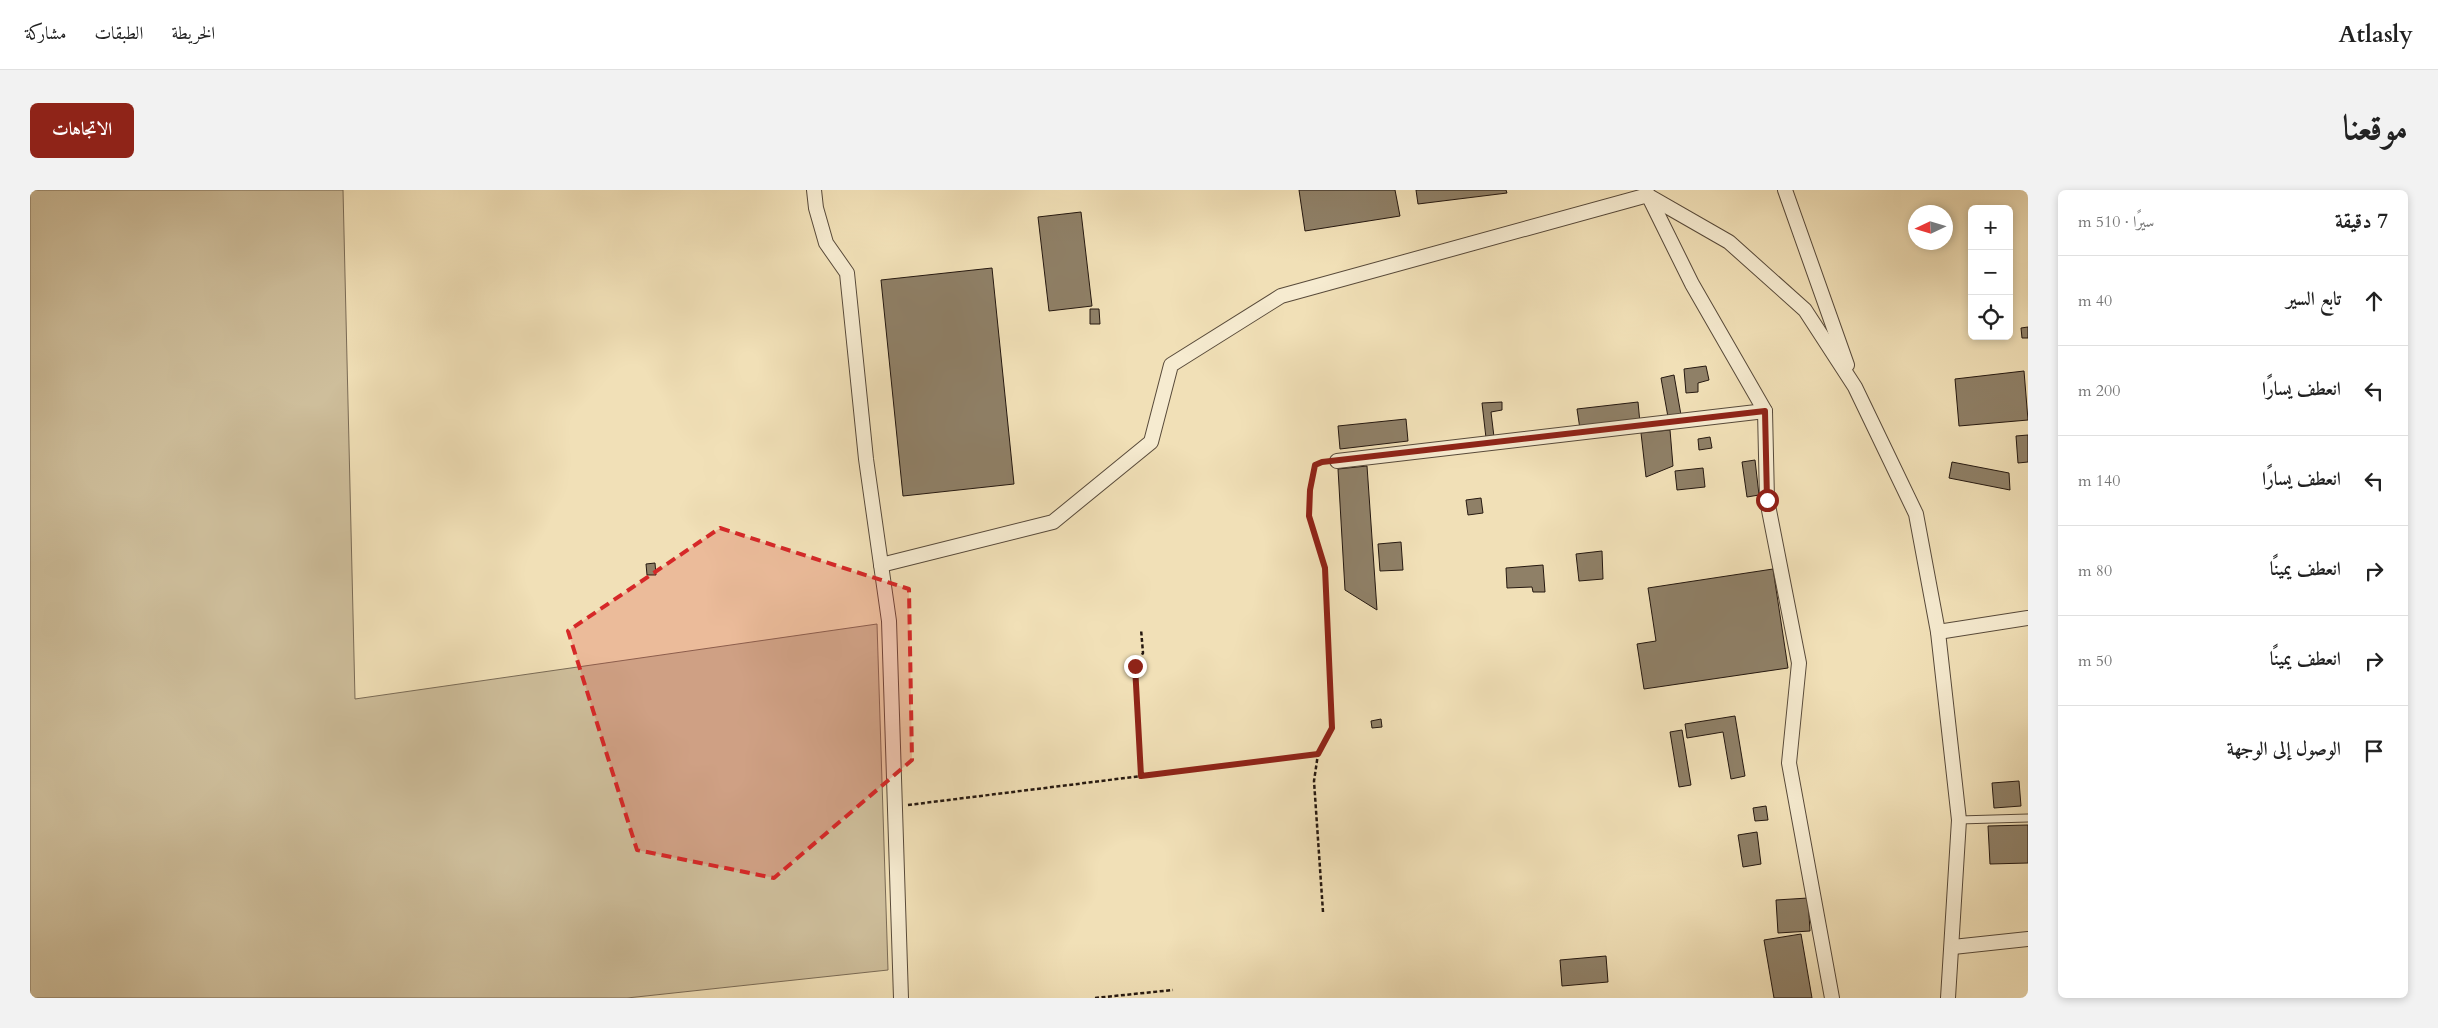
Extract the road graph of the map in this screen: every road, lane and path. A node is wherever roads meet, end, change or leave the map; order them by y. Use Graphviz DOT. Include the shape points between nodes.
graph roads {
  1 [pos="814,190"];
  2 [pos="1785,190"];
  3 [pos="1646,193"];
  4 [pos="1854,387"];
  5 [pos="1765,411"];
  6 [pos="1337,461"];
  7 [pos="881,565"];
  8 [pos="2028,618"];
  9 [pos="1142,629"];
  10 [pos="1938,632"];
  11 [pos="1318,754"];
  12 [pos="1141,776"];
  13 [pos="895,807"];
  14 [pos="2028,818"];
  15 [pos="1959,820"];
  16 [pos="1323,912"];
  17 [pos="2028,939"];
  18 [pos="1953,947"];
  19 [pos="1173,990"];
  20 [pos="901,998"];
  21 [pos="1095,998"];
  22 [pos="1832,998"];
  23 [pos="1948,998"];
  1 -- 7 [label="street" via="826,243 847,273 866,459"];
  2 -- 4 [label="street"];
  3 -- 4 [label="street" via="1729,242 1805,310"];
  3 -- 5 [label="street" via="1692,284"];
  3 -- 7 [label="street" via="1281,296 1171,365 1151,442 1052,522"];
  4 -- 10 [label="street" via="1916,514"];
  5 -- 6 [label="street"];
  5 -- 22 [label="street" via="1767,500 1799,663 1789,763"];
  6 -- 11 [label="path" via="1315,465 1310,490 1309,516 1325,568 1330,657 1332,728"];
  7 -- 13 [label="street" via="889,621"];
  8 -- 10 [label="street"];
  9 -- 12 [label="path" via="1143,653 1135,666"];
  10 -- 15 [label="street"];
  11 -- 12 [label="path"];
  11 -- 16 [label="path" via="1314,781"];
  12 -- 13 [label="path"];
  13 -- 20 [label="street"];
  14 -- 15 [label="lane"];
  15 -- 18 [label="street"];
  17 -- 18 [label="street"];
  18 -- 23 [label="street"];
  19 -- 21 [label="path"];
}
